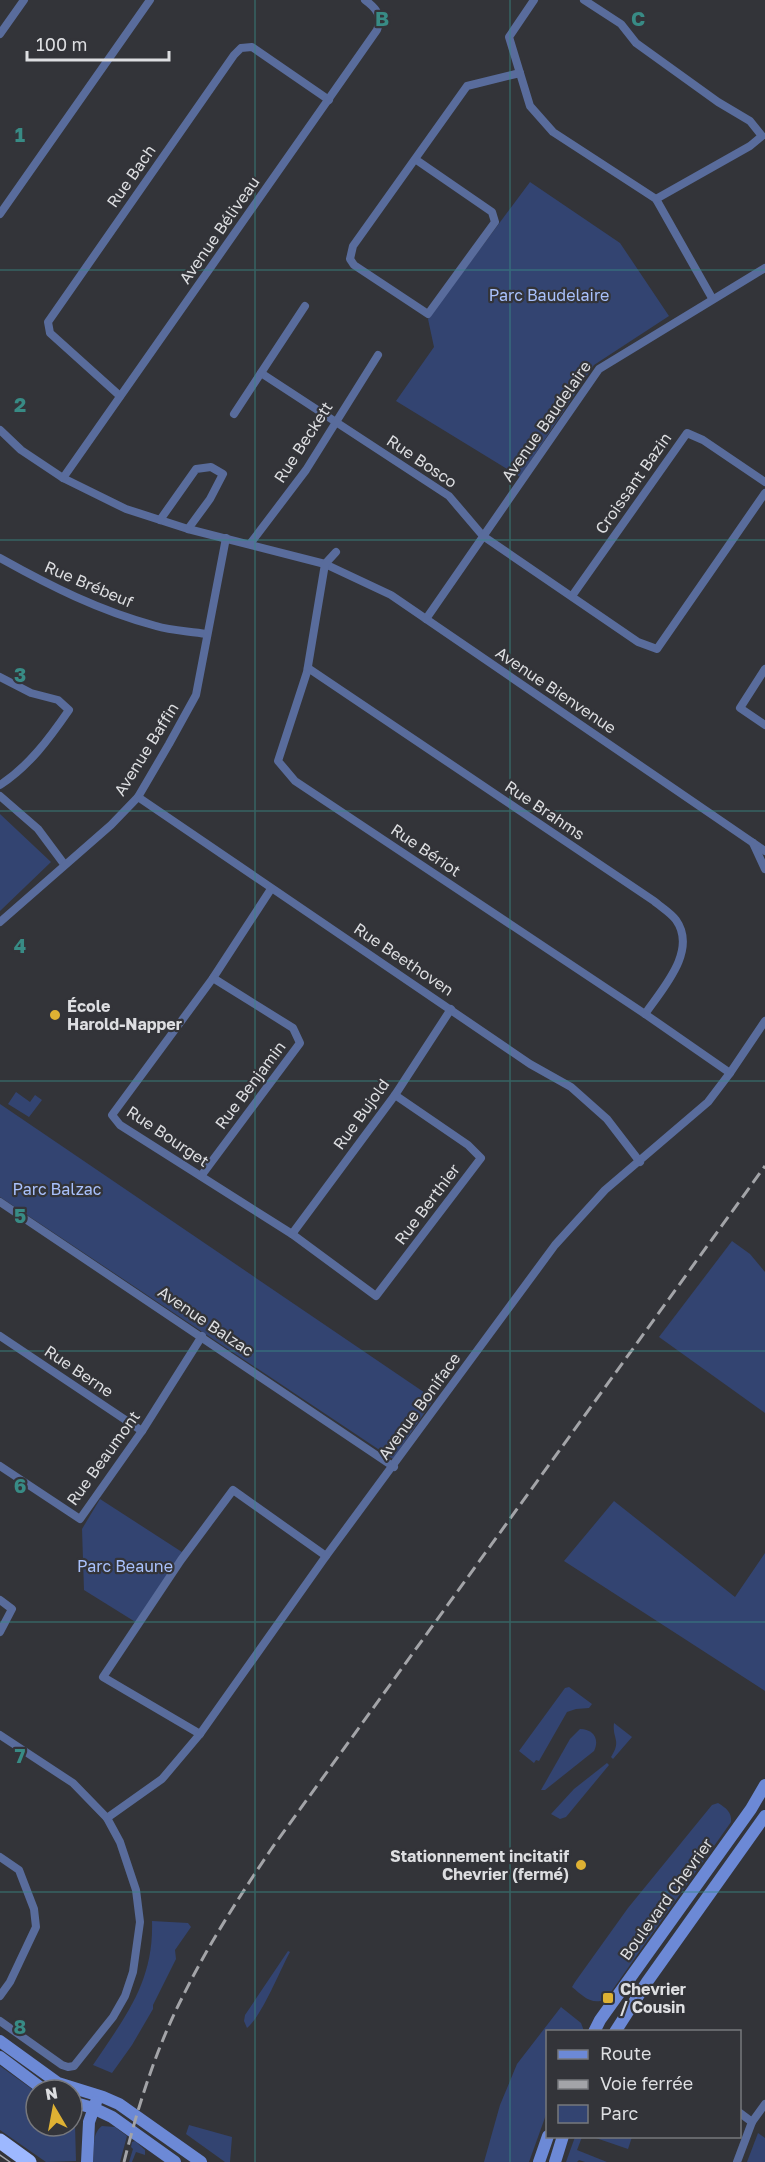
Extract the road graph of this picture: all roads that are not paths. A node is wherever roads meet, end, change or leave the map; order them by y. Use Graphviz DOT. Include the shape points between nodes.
graph roads {
  1 [pos="24,0"];
  2 [pos="150,0"];
  3 [pos="365,0"];
  4 [pos="534,0"];
  5 [pos="584,0"];
  6 [pos="0,34"];
  7 [pos="520,73"];
  8 [pos="329,100"];
  9 [pos="415,159"];
  10 [pos="656,199"];
  11 [pos="0,214"];
  12 [pos="765,268"];
  13 [pos="712,298"];
  14 [pos="304,306"];
  15 [pos="378,355"];
  16 [pos="261,373"];
  17 [pos="120,396"];
  18 [pos="234,414"];
  19 [pos="335,421"];
  20 [pos="0,430"];
  21 [pos="63,478"];
  22 [pos="765,482"];
  23 [pos="765,493"];
  24 [pos="160,520"];
  25 [pos="188,529"];
  26 [pos="483,536"];
  27 [pos="226,538"];
  28 [pos="250,544"];
  29 [pos="336,552"];
  30 [pos="0,558"];
  31 [pos="325,564"];
  32 [pos="572,596"];
  33 [pos="426,620"];
  34 [pos="206,634"];
  35 [pos="308,668"];
  36 [pos="765,669"];
  37 [pos="0,677"];
  38 [pos="765,725"];
  39 [pos="0,785"];
  40 [pos="0,796"];
  41 [pos="138,796"];
  42 [pos="753,843"];
  43 [pos="765,851"];
  44 [pos="64,864"];
  45 [pos="765,870"];
  46 [pos="271,889"];
  47 [pos="0,922"];
  48 [pos="213,978"];
  49 [pos="451,1009"];
  50 [pos="645,1014"];
  51 [pos="765,1021"];
  52 [pos="730,1073"];
  53 [pos="395,1095"];
  54 [pos="640,1162"];
  55 [pos="201,1176"];
  56 [pos="0,1202"];
  57 [pos="292,1234"];
  58 [pos="376,1296"];
  59 [pos="0,1336"];
  60 [pos="202,1336"];
  61 [pos="142,1431"];
  62 [pos="0,1466"];
  63 [pos="394,1467"];
  64 [pos="326,1556"];
  65 [pos="0,1600"];
  66 [pos="0,1632"];
  67 [pos="200,1734"];
  68 [pos="0,1735"];
  69 [pos="765,1785"];
  70 [pos="765,1816"];
  71 [pos="107,1818"];
  72 [pos="0,1857"];
  73 [pos="0,1996"];
  74 [pos="0,2021"];
  75 [pos="597,2026"];
  76 [pos="616,2030"];
  77 [pos="0,2041"];
  78 [pos="0,2057"];
  79 [pos="28,2078"];
  80 [pos="98,2095"];
  81 [pos="765,2104"];
  82 [pos="84,2105"];
  83 [pos="93,2108"];
  84 [pos="741,2114"];
  85 [pos="752,2122"];
  86 [pos="743,2133"];
  87 [pos="547,2138"];
  88 [pos="562,2138"];
  89 [pos="170,2140"];
  90 [pos="0,2141"];
  91 [pos="161,2158"];
  92 [pos="29,2162"];
  93 [pos="87,2162"];
  94 [pos="175,2162"];
  95 [pos="201,2162"];
  96 [pos="539,2162"];
  97 [pos="555,2162"];
  98 [pos="737,2162"];
  1 -- 6 [label="street"];
  2 -- 11 [label="street"];
  3 -- 8 [label="street, Avenue Béliveau" via="379,13 379,26"];
  4 -- 7 [label="street" via="509,37"];
  5 -- 10 [label="street" via="621,24 636,43 681,76 750,121 762,136"];
  7 -- 9 [label="street" via="467,86"];
  7 -- 10 [label="street" via="530,106 553,132"];
  8 -- 17 [label="street, Avenue Béliveau"];
  8 -- 17 [label="street, Rue Bach" via="252,47 238,50 220,74 48,322 50,333"];
  9 -- 9 [label="street" via="353,246 350,259 428,314 495,222 492,212"];
  10 -- 13 [label="street"];
  12 -- 13 [label="street, Avenue Baudelaire"];
  13 -- 26 [label="street, Avenue Baudelaire" via="599,369"];
  14 -- 16 [label="street"];
  15 -- 19 [label="street, Rue Beckett"];
  16 -- 18 [label="street"];
  16 -- 19 [label="street, Rue Bosco"];
  17 -- 21 [label="street, Avenue Béliveau"];
  19 -- 26 [label="street, Rue Bosco" via="449,496"];
  19 -- 28 [label="street, Rue Beckett" via="306,470"];
  20 -- 21 [label="street, Avenue Bienvenue" via="21,450"];
  21 -- 24 [label="street, Avenue Bienvenue" via="126,509"];
  22 -- 32 [label="street, Croissant Bazin" via="687,433"];
  23 -- 32 [label="street" via="657,649 638,642"];
  24 -- 25 [label="street, Avenue Bienvenue"];
  24 -- 25 [label="street" via="196,469 211,467 223,474"];
  25 -- 27 [label="street, Avenue Bienvenue"];
  26 -- 32 [label="street"];
  26 -- 33 [label="street, Avenue Baudelaire"];
  27 -- 28 [label="street, Avenue Bienvenue"];
  27 -- 34 [label="street, Avenue Baffin"];
  28 -- 31 [label="street, Avenue Bienvenue"];
  29 -- 31 [label="street"];
  30 -- 34 [label="street, Rue Brébeuf" via="100,609 158,627"];
  31 -- 33 [label="street, Avenue Bienvenue" via="391,595"];
  31 -- 35 [label="street, Rue Bériot"];
  33 -- 42 [label="street, Avenue Bienvenue"];
  34 -- 41 [label="street, Avenue Baffin" via="196,695"];
  35 -- 50 [label="street, Rue Bériot" via="278,760 295,781"];
  35 -- 50 [label="street, Rue Brahms" via="654,901 676,920 682,936 682,954"];
  36 -- 38 [label="street" via="740,708"];
  37 -- 39 [label="street" via="31,693 58,700 69,710 19,772"];
  40 -- 44 [label="street" via="38,829"];
  41 -- 44 [label="street, Avenue Baffin" via="111,825"];
  41 -- 46 [label="street, Rue Beethoven"];
  42 -- 43 [label="street, Avenue Bienvenue"];
  42 -- 45 [label="street"];
  44 -- 47 [label="street, Avenue Baffin"];
  46 -- 48 [label="street, Rue Bourget"];
  46 -- 49 [label="street, Rue Beethoven"];
  48 -- 55 [label="street, Rue Benjamin" via="293,1028 300,1043"];
  48 -- 55 [label="street, Rue Bourget" via="112,1114 120,1125"];
  49 -- 53 [label="street, Rue Bujold"];
  49 -- 54 [label="street, Rue Beethoven" via="530,1064 571,1087 607,1119"];
  50 -- 52 [label="street, Rue Bériot"];
  51 -- 52 [label="street, Avenue Boniface"];
  52 -- 54 [label="street, Avenue Boniface" via="708,1102"];
  53 -- 57 [label="street, Rue Bujold"];
  53 -- 58 [label="street, Rue Berthier" via="481,1158"];
  54 -- 63 [label="street, Avenue Boniface" via="605,1190 555,1245"];
  55 -- 57 [label="street, Rue Bourget"];
  56 -- 60 [label="street, Avenue Balzac"];
  57 -- 58 [label="street, Rue Bourget"];
  59 -- 61 [label="street, Rue Berne"];
  60 -- 61 [label="street, Rue Beaumont"];
  60 -- 63 [label="street, Avenue Balzac"];
  61 -- 62 [label="street, Rue Beaumont" via="80,1519"];
  63 -- 64 [label="street, Avenue Boniface"];
  64 -- 67 [label="street, Avenue Boniface"];
  64 -- 67 [label="street" via="233,1490 181,1560 103,1677"];
  65 -- 66 [label="street" via="12,1609"];
  67 -- 71 [label="street, Avenue Boniface" via="162,1779"];
  68 -- 71 [label="street" via="73,1783"];
  69 -- 75 [label="street, Boulevard Chevrier"];
  70 -- 76 [label="street, Boulevard Chevrier"];
  71 -- 74 [label="street" via="120,1842 136,1890 140,1922 133,1972 125,1996 113,2017 71,2067 62,2065"];
  72 -- 73 [label="street" via="19,1869 36,1927"];
  77 -- 80 [label="street" via="54,2080"];
  78 -- 79 [label="street"];
  80 -- 83 [label="street"];
  80 -- 89 [label="street" via="127,2109"];
  81 -- 85 [label="street"];
  82 -- 83 [label="street"];
  83 -- 91 [label="street" via="112,2117"];
  83 -- 93 [label="street"];
  84 -- 85 [label="street"];
  85 -- 86 [label="street"];
  86 -- 98 [label="street"];
  87 -- 96 [label="street"];
  88 -- 97 [label="street"];
  89 -- 91 [label="street"];
  89 -- 95 [label="street"];
  90 -- 92 [label="highway"];
  91 -- 94 [label="street"];
}
